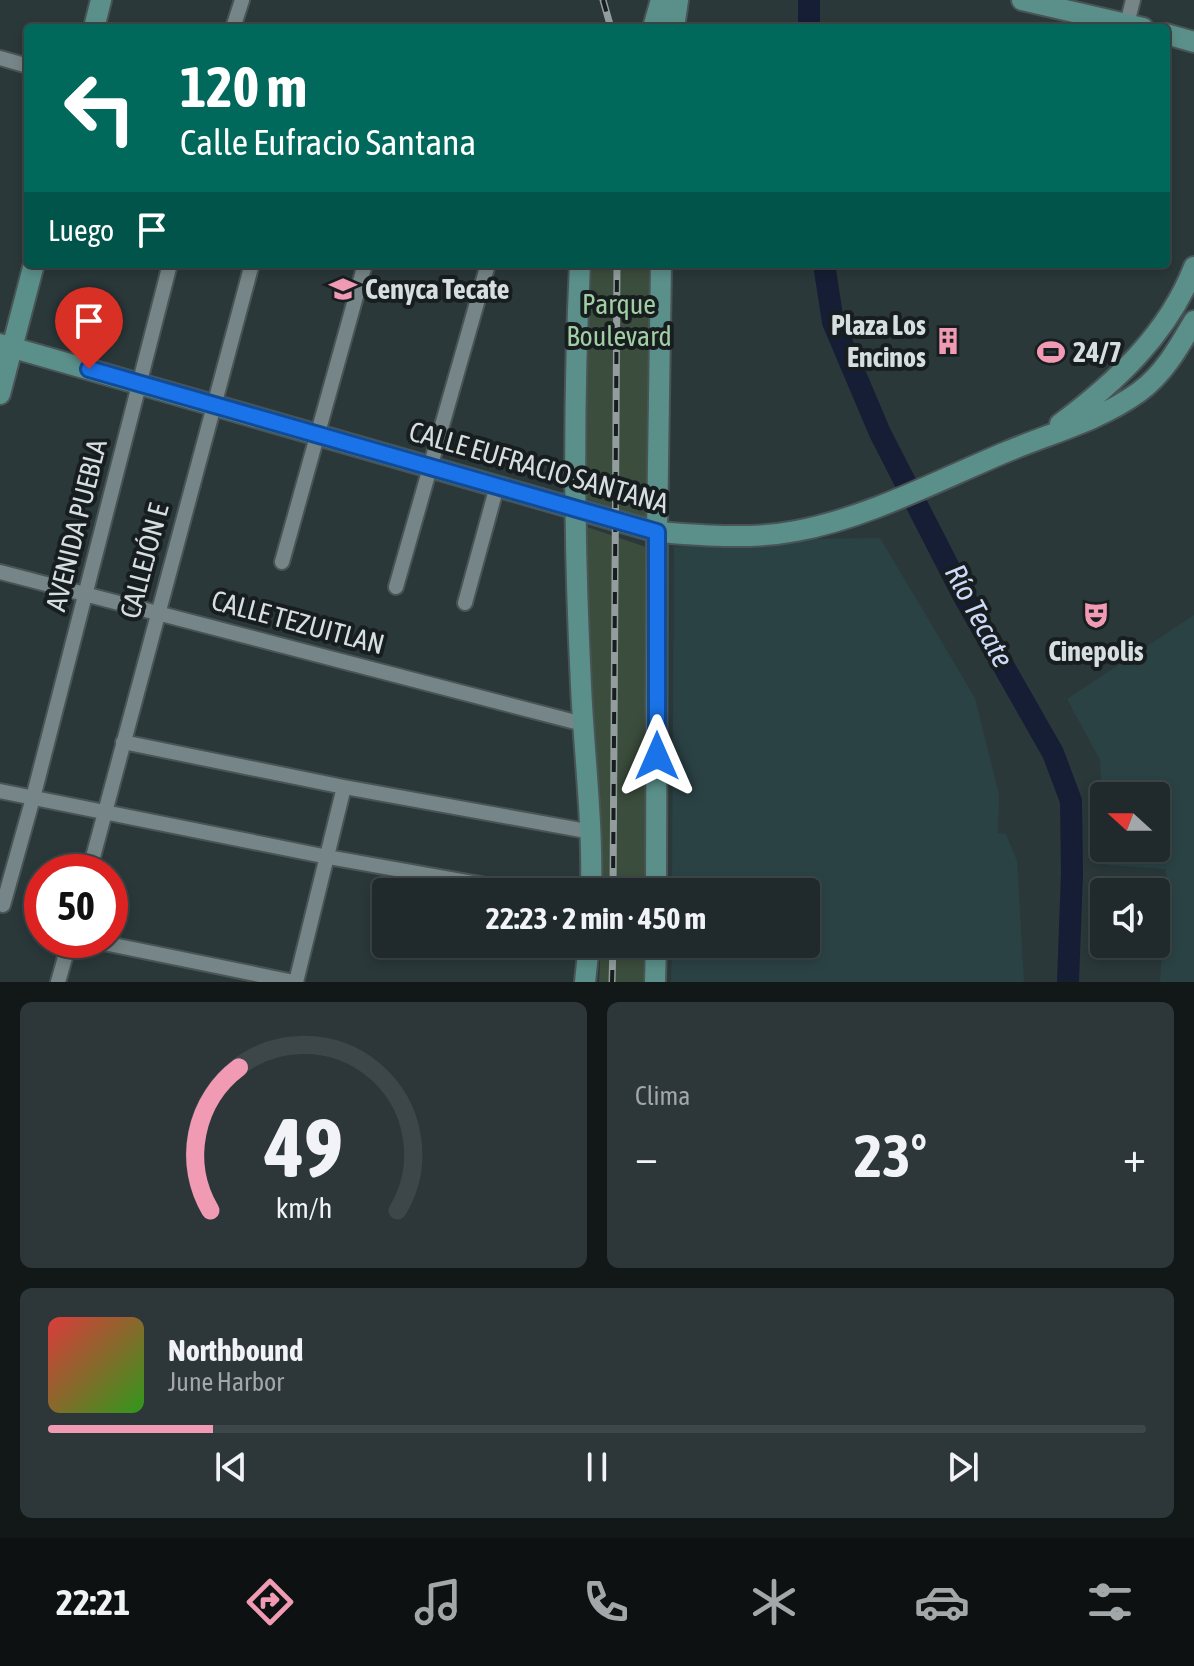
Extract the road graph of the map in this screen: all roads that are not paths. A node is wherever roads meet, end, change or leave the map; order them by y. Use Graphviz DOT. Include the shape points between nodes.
graph roads {
  1 [pos="101,0"];
  2 [pos="242,0"];
  3 [pos="661,0"];
  4 [pos="678,0"];
  5 [pos="1022,0"];
  6 [pos="1133,0"];
  7 [pos="95,24"];
  8 [pos="234,24"];
  9 [pos="654,24"];
  10 [pos="675,24"];
  11 [pos="1126,24"];
  12 [pos="1135,24"];
  13 [pos="1170,35"];
  14 [pos="1194,42"];
  15 [pos="0,58"];
  16 [pos="24,65"];
  17 [pos="33,268"];
  18 [pos="169,268"];
  19 [pos="251,268"];
  20 [pos="364,268"];
  21 [pos="487,268"];
  22 [pos="580,268"];
  23 [pos="661,268"];
  24 [pos="1192,275"];
  25 [pos="1194,321"];
  26 [pos="6,345"];
  27 [pos="139,383"];
  28 [pos="0,394"];
  29 [pos="213,404"];
  30 [pos="318,434"];
  31 [pos="1045,436"];
  32 [pos="431,466"];
  33 [pos="497,486"];
  34 [pos="575,510"];
  35 [pos="657,532"];
  36 [pos="282,562"];
  37 [pos="0,572"];
  38 [pos="396,587"];
  39 [pos="85,595"];
  40 [pos="465,603"];
  41 [pos="158,612"];
  42 [pos="583,724"];
  43 [pos="123,742"];
  44 [pos="344,787"];
  45 [pos="0,791"];
  46 [pos="33,798"];
  47 [pos="105,813"];
  48 [pos="592,832"];
  49 [pos="94,854"];
  50 [pos="328,857"];
  51 [pos="446,878"];
  52 [pos="591,878"];
  53 [pos="656,878"];
  54 [pos="3,905"];
  55 [pos="128,948"];
  56 [pos="65,958"];
  57 [pos="588,958"];
  58 [pos="656,958"];
  59 [pos="58,982"];
  60 [pos="295,982"];
  61 [pos="585,982"];
  62 [pos="655,982"];
  1 -- 7 [label="main road"];
  2 -- 8 [label="street"];
  3 -- 9 [label="main road"];
  4 -- 10 [label="main road"];
  5 -- 11 [label="main road"];
  6 -- 12 [label="street"];
  13 -- 14 [label="main road"];
  15 -- 16 [label="street"];
  17 -- 26 [label="main road"];
  18 -- 27 [label="street, AVENIDA PUEBLA"];
  19 -- 29 [label="street, CALLEJÓN E"];
  20 -- 30 [label="street"];
  21 -- 32 [label="street"];
  22 -- 34 [label="main road"];
  23 -- 35 [label="main road"];
  24 -- 31 [label="main road" via="1129,368"];
  25 -- 31 [label="main road" via="1164,368 1142,390 1100,417"];
  26 -- 27 [label="main road, CALLE EUFRACIO SANTANA"];
  26 -- 28 [label="main road"];
  27 -- 29 [label="main road, CALLE EUFRACIO SANTANA"];
  27 -- 39 [label="street, AVENIDA PUEBLA"];
  29 -- 30 [label="main road, CALLE EUFRACIO SANTANA"];
  29 -- 41 [label="street, CALLEJÓN E"];
  30 -- 32 [label="main road, CALLE EUFRACIO SANTANA"];
  30 -- 36 [label="street"];
  31 -- 35 [label="main road, CALLE EUFRACIO SANTANA" via="825,524 758,537"];
  32 -- 33 [label="main road, CALLE EUFRACIO SANTANA"];
  32 -- 38 [label="street"];
  33 -- 34 [label="main road, CALLE EUFRACIO SANTANA"];
  33 -- 40 [label="street"];
  34 -- 35 [label="main road, CALLE EUFRACIO SANTANA"];
  34 -- 42 [label="main road"];
  35 -- 53 [label="main road"];
  37 -- 39 [label="street, CALLE TEZUITLAN"];
  39 -- 41 [label="street, CALLE TEZUITLAN"];
  39 -- 46 [label="street, AVENIDA PUEBLA"];
  41 -- 42 [label="street, CALLE TEZUITLAN"];
  41 -- 43 [label="street, CALLEJÓN E"];
  42 -- 48 [label="main road"];
  43 -- 44 [label="street"];
  43 -- 47 [label="street, CALLEJÓN E"];
  44 -- 48 [label="street"];
  44 -- 50 [label="street"];
  45 -- 46 [label="street"];
  46 -- 47 [label="street"];
  46 -- 54 [label="street, AVENIDA PUEBLA"];
  47 -- 49 [label="street, CALLEJÓN E"];
  47 -- 50 [label="street"];
  48 -- 52 [label="main road"];
  50 -- 51 [label="street"];
  50 -- 60 [label="street"];
  55 -- 60 [label="street"];
  56 -- 59 [label="street"];
  57 -- 61 [label="main road"];
  58 -- 62 [label="main road"];
}
